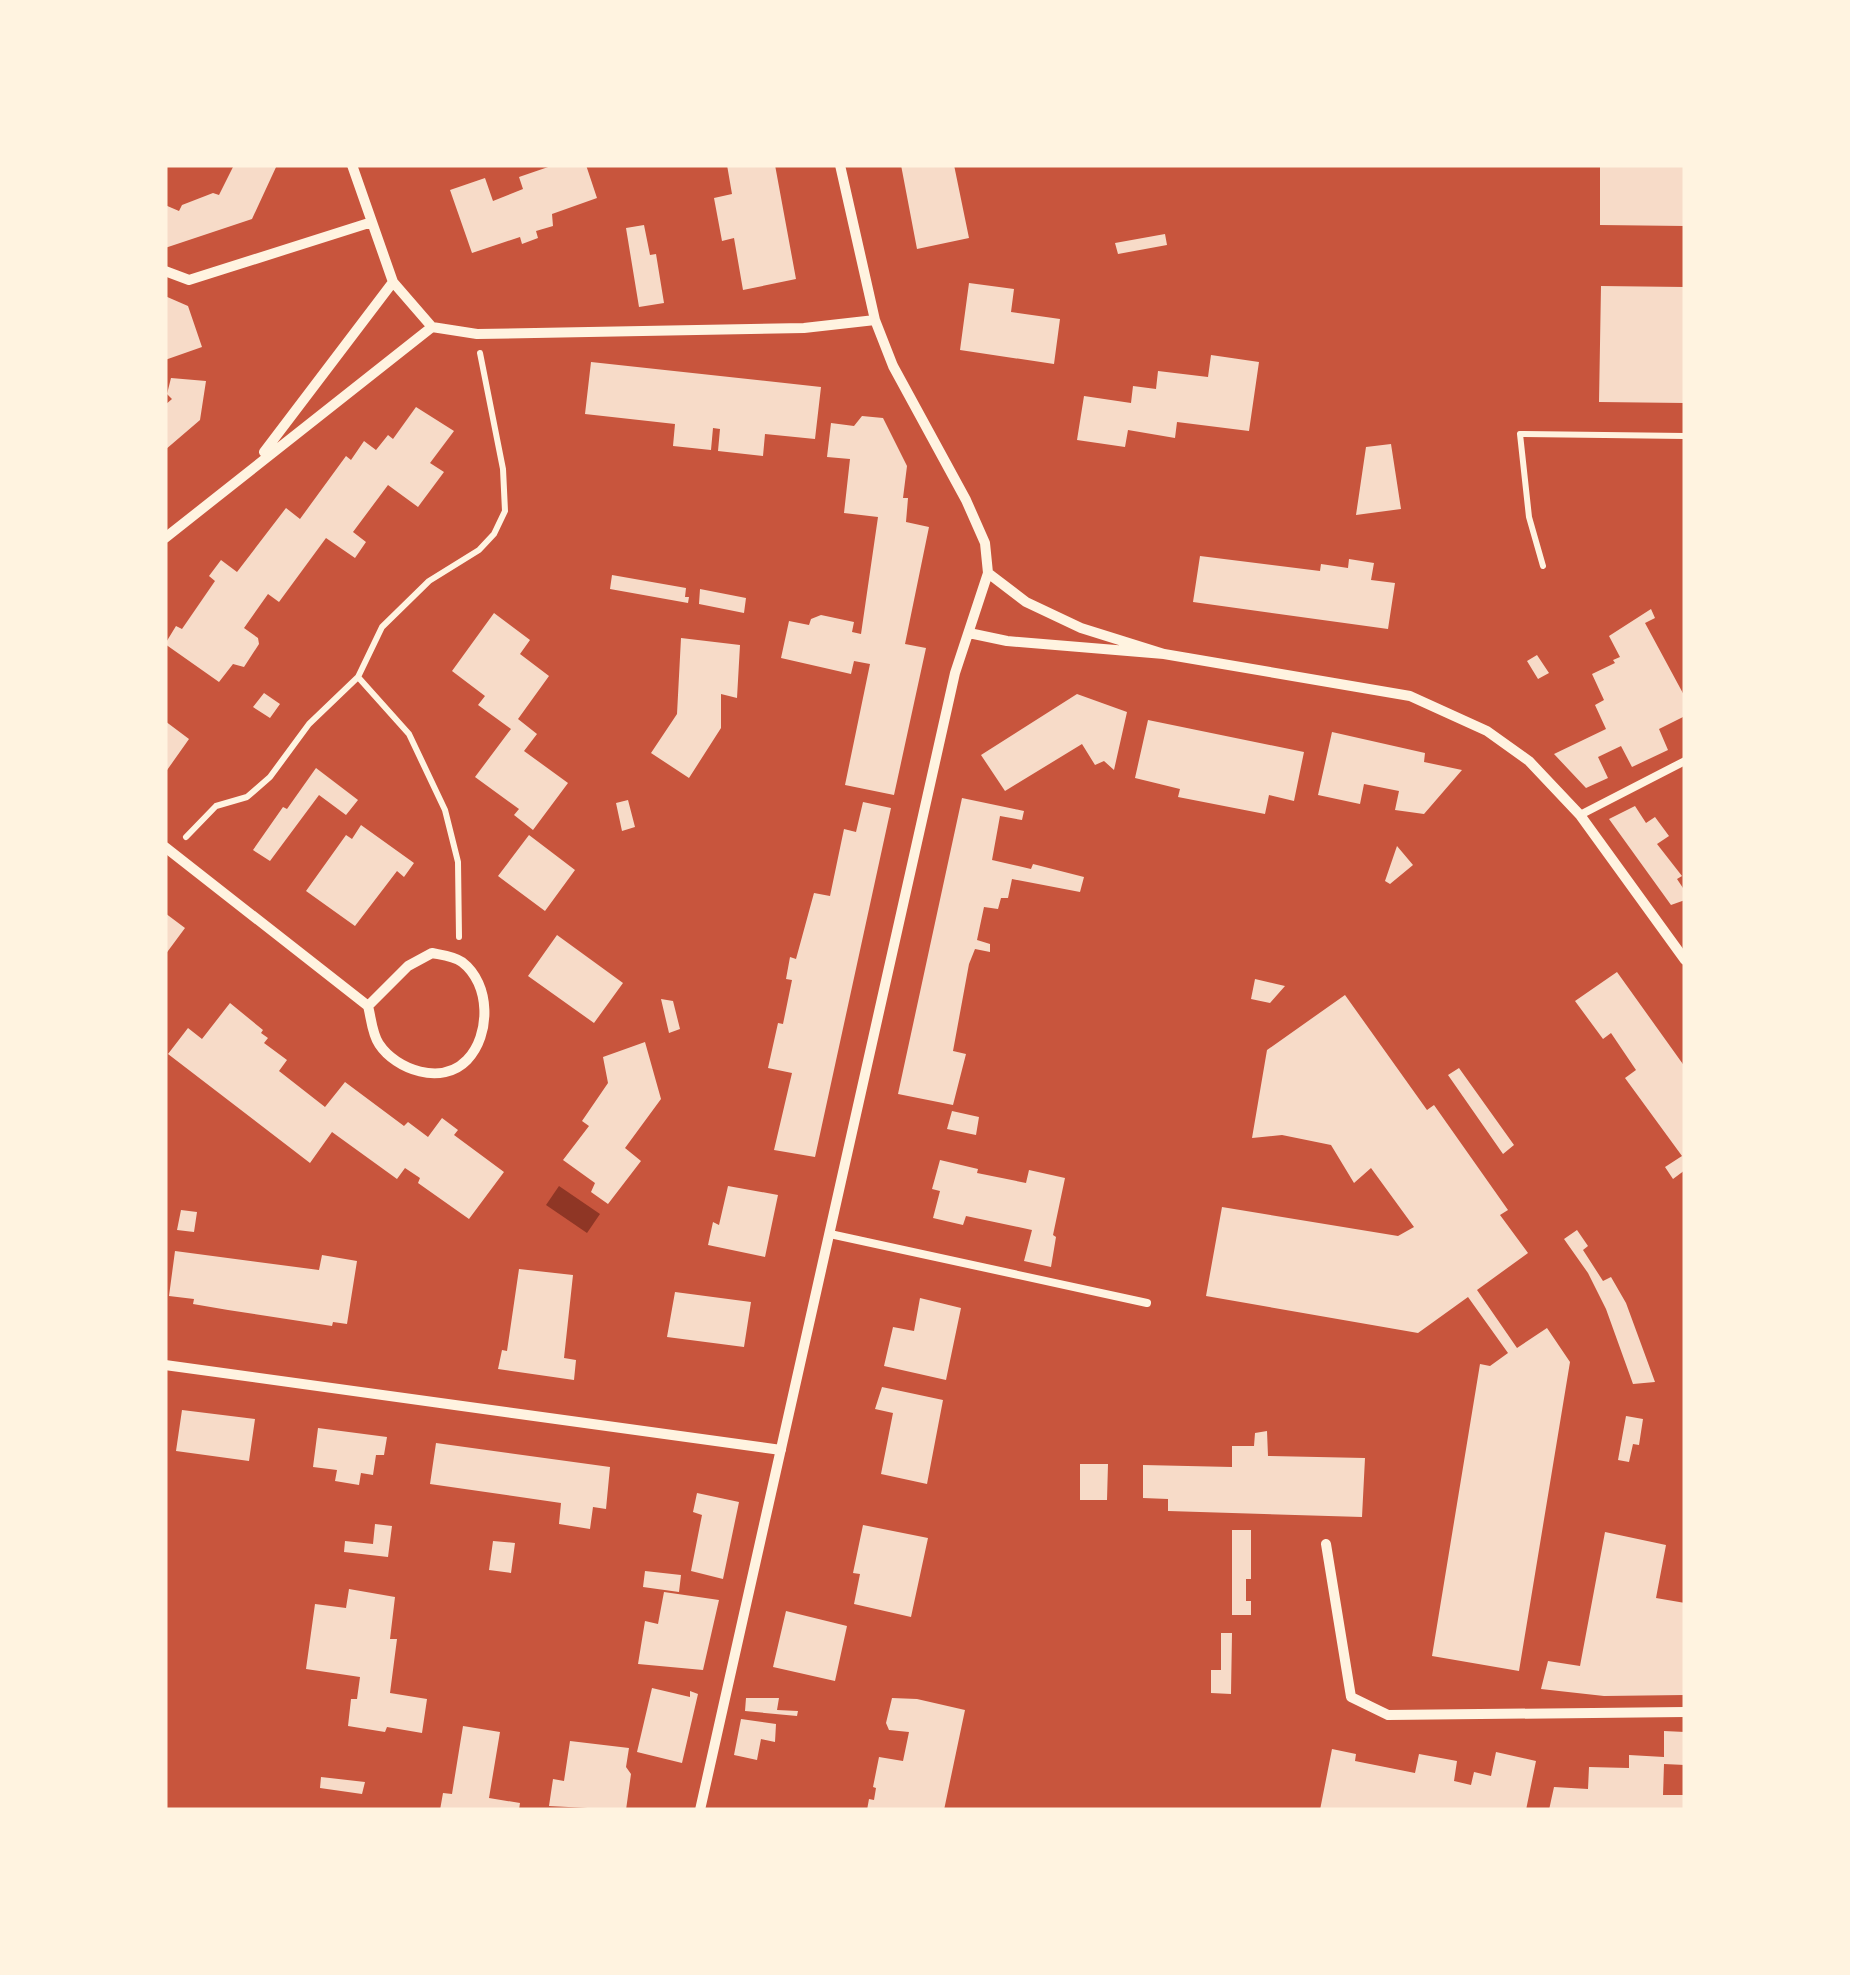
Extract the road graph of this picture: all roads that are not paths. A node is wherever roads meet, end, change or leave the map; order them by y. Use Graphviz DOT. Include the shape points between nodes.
graph roads {
  1 [pos="352,165"];
  2 [pos="840,165"];
  3 [pos="372,222"];
  4 [pos="165,271"];
  5 [pos="393,282"];
  6 [pos="875,320"];
  7 [pos="432,326"];
  8 [pos="254,465"];
  9 [pos="165,538"];
  10 [pos="988,573"];
  11 [pos="970,632"];
  12 [pos="1164,654"];
  13 [pos="1685,761"];
  14 [pos="1580,815"];
  15 [pos="168,850"];
  16 [pos="1685,960"];
  17 [pos="368,1006"];
  18 [pos="830,1234"];
  19 [pos="1147,1302"];
  20 [pos="165,1365"];
  21 [pos="781,1450"];
  22 [pos="1326,1544"];
  23 [pos="1685,1712"];
  24 [pos="700,1810"];
  1 -- 3 [label="street"];
  2 -- 6 [label="street"];
  3 -- 4 [label="street" via="189,280"];
  3 -- 5 [label="street"];
  5 -- 7 [label="street"];
  5 -- 8 [label="street"];
  6 -- 7 [label="street" via="804,328 476,334"];
  6 -- 10 [label="street" via="986,543"];
  7 -- 8 [label="street"];
  8 -- 9 [label="street"];
  10 -- 11 [label="street"];
  10 -- 12 [label="street" via="1026,602 1081,628"];
  11 -- 12 [label="street" via="1007,642"];
  11 -- 18 [label="street" via="955,673"];
  12 -- 14 [label="street" via="1410,696 1487,731 1529,761"];
  13 -- 14 [label="lane"];
  14 -- 16 [label="street"];
  15 -- 17 [label="street"];
  17 -- 17 [label="street" via="408,966 432,953 459,959 476,976 484,1003 482,1036 465,1063 436,1074 407,1070 378,1043"];
  18 -- 19 [label="lane"];
  18 -- 21 [label="street"];
  20 -- 21 [label="street"];
  21 -- 24 [label="street"];
  22 -- 23 [label="street" via="1351,1697 1388,1714"];
}
